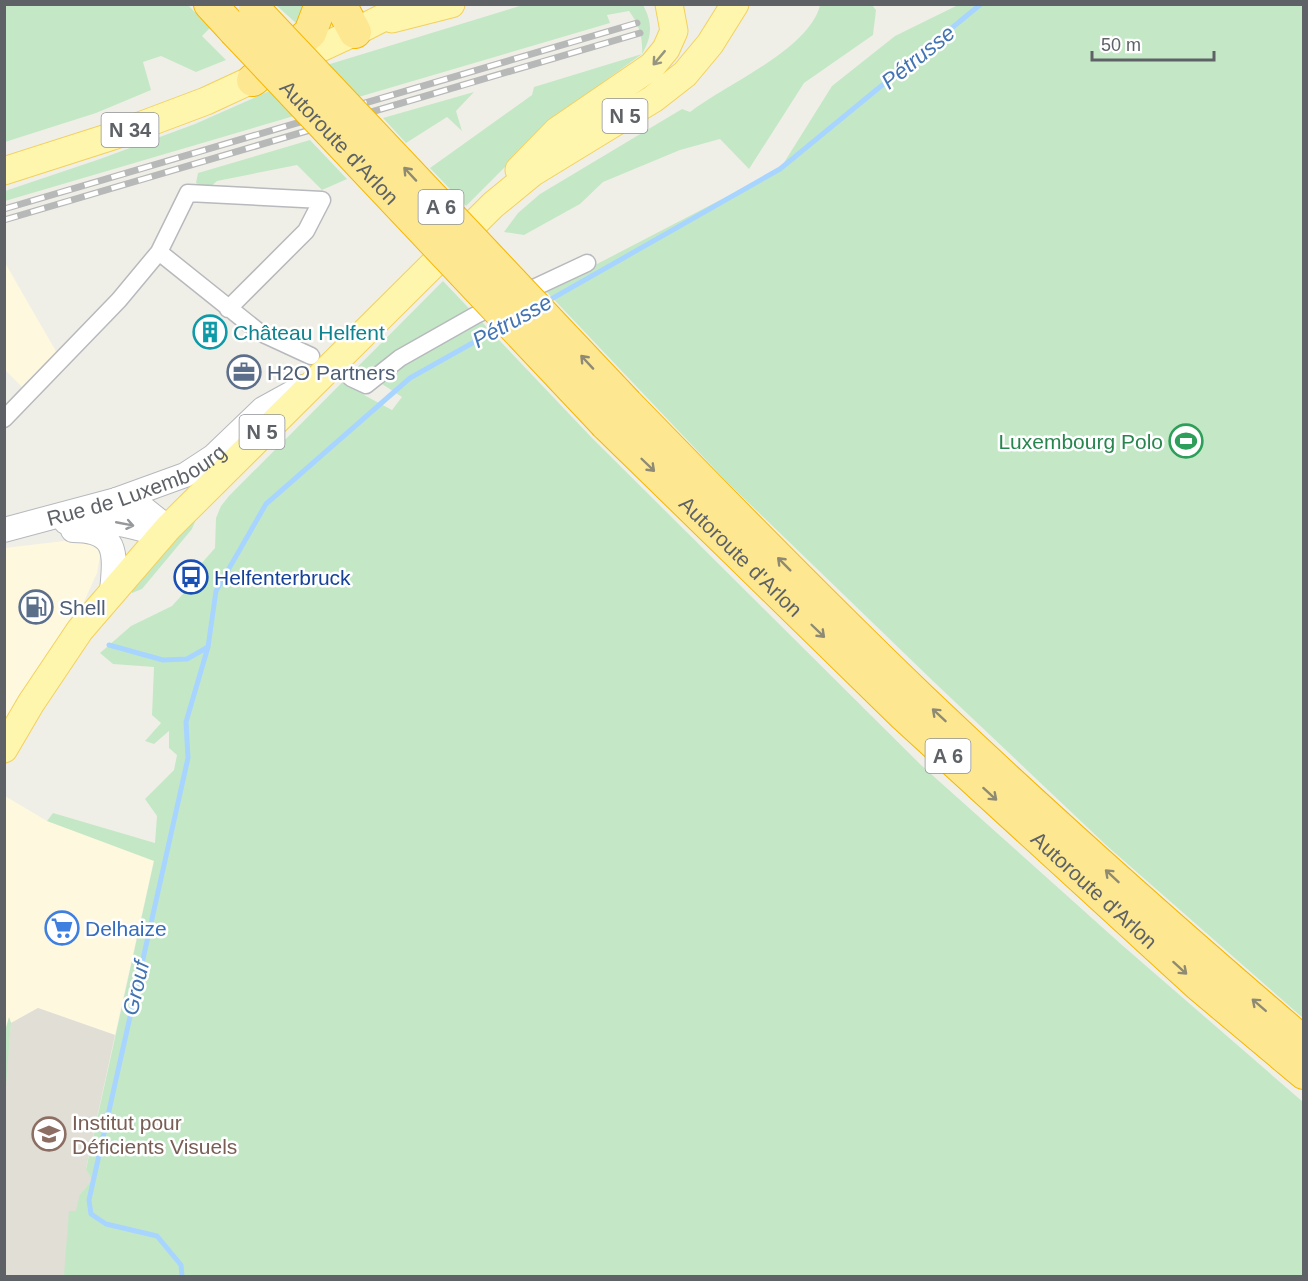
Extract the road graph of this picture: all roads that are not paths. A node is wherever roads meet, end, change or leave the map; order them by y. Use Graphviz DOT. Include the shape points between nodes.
graph roads {
  1 [pos="210,4"];
  2 [pos="321,4"];
  3 [pos="340,4"];
  4 [pos="410,4"];
  5 [pos="426,4"];
  6 [pos="451,4"];
  7 [pos="669,4"];
  8 [pos="735,4"];
  9 [pos="246,15"];
  10 [pos="362,20"];
  11 [pos="253,80"];
  12 [pos="4,171"];
  13 [pos="493,205"];
  14 [pos="159,252"];
  15 [pos="587,263"];
  16 [pos="228,309"];
  17 [pos="313,368"];
  18 [pos="351,378"];
  19 [pos="617,414"];
  20 [pos="4,419"];
  21 [pos="116,500"];
  22 [pos="4,531"];
  23 [pos="165,531"];
  24 [pos="112,592"];
  25 [pos="4,749"];
  26 [pos="1304,1043"];
  27 [pos="1304,1073"];
  1 -- 9 [label="highway, Autoroute d'Arlon / A 6"];
  2 -- 11 [label="highway" via="310,33"];
  3 -- 10 [label="highway"];
  4 -- 10 [label="main road, N 34"];
  5 -- 10 [label="main road, N 34"];
  6 -- 10 [label="main road, N 34"];
  7 -- 13 [label="main road, one-way" via="674,31 652,66 557,131 524,164"];
  8 -- 13 [label="main road, N 5" via="685,74 653,99 532,173"];
  9 -- 19 [label="highway, Autoroute d'Arlon / A 6, bridge"];
  10 -- 11 [label="main road, N 34"];
  11 -- 12 [label="main road, N 34" via="112,136"];
  13 -- 17 [label="main road, N 5"];
  14 -- 16 [label="street"];
  14 -- 16 [label="street" via="188,193 322,200 306,231"];
  14 -- 20 [label="street" via="119,300"];
  15 -- 18 [label="street" via="476,315 400,358 366,385"];
  16 -- 17 [label="street"];
  17 -- 21 [label="main road, Rue de Luxembourg" via="214,456 185,475"];
  17 -- 23 [label="main road, N 5"];
  26 -- 19 [label="highway, Autoroute d'Arlon / A 6, one-way" via="1131,893 922,700 744,525"];
  19 -- 27 [label="highway, Autoroute d'Arlon / A 6, one-way" via="905,716 1199,985"];
  21 -- 22 [label="main road, Rue de Luxembourg"];
  21 -- 23 [label="main road" via="144,509"];
  22 -- 23 [label="main road, one-way" via="82,520"];
  22 -- 24 [label="main road" via="83,530 99,534 112,545"];
  23 -- 24 [label="main road, N 5"];
  24 -- 25 [label="main road, N 5" via="80,630"];
}
